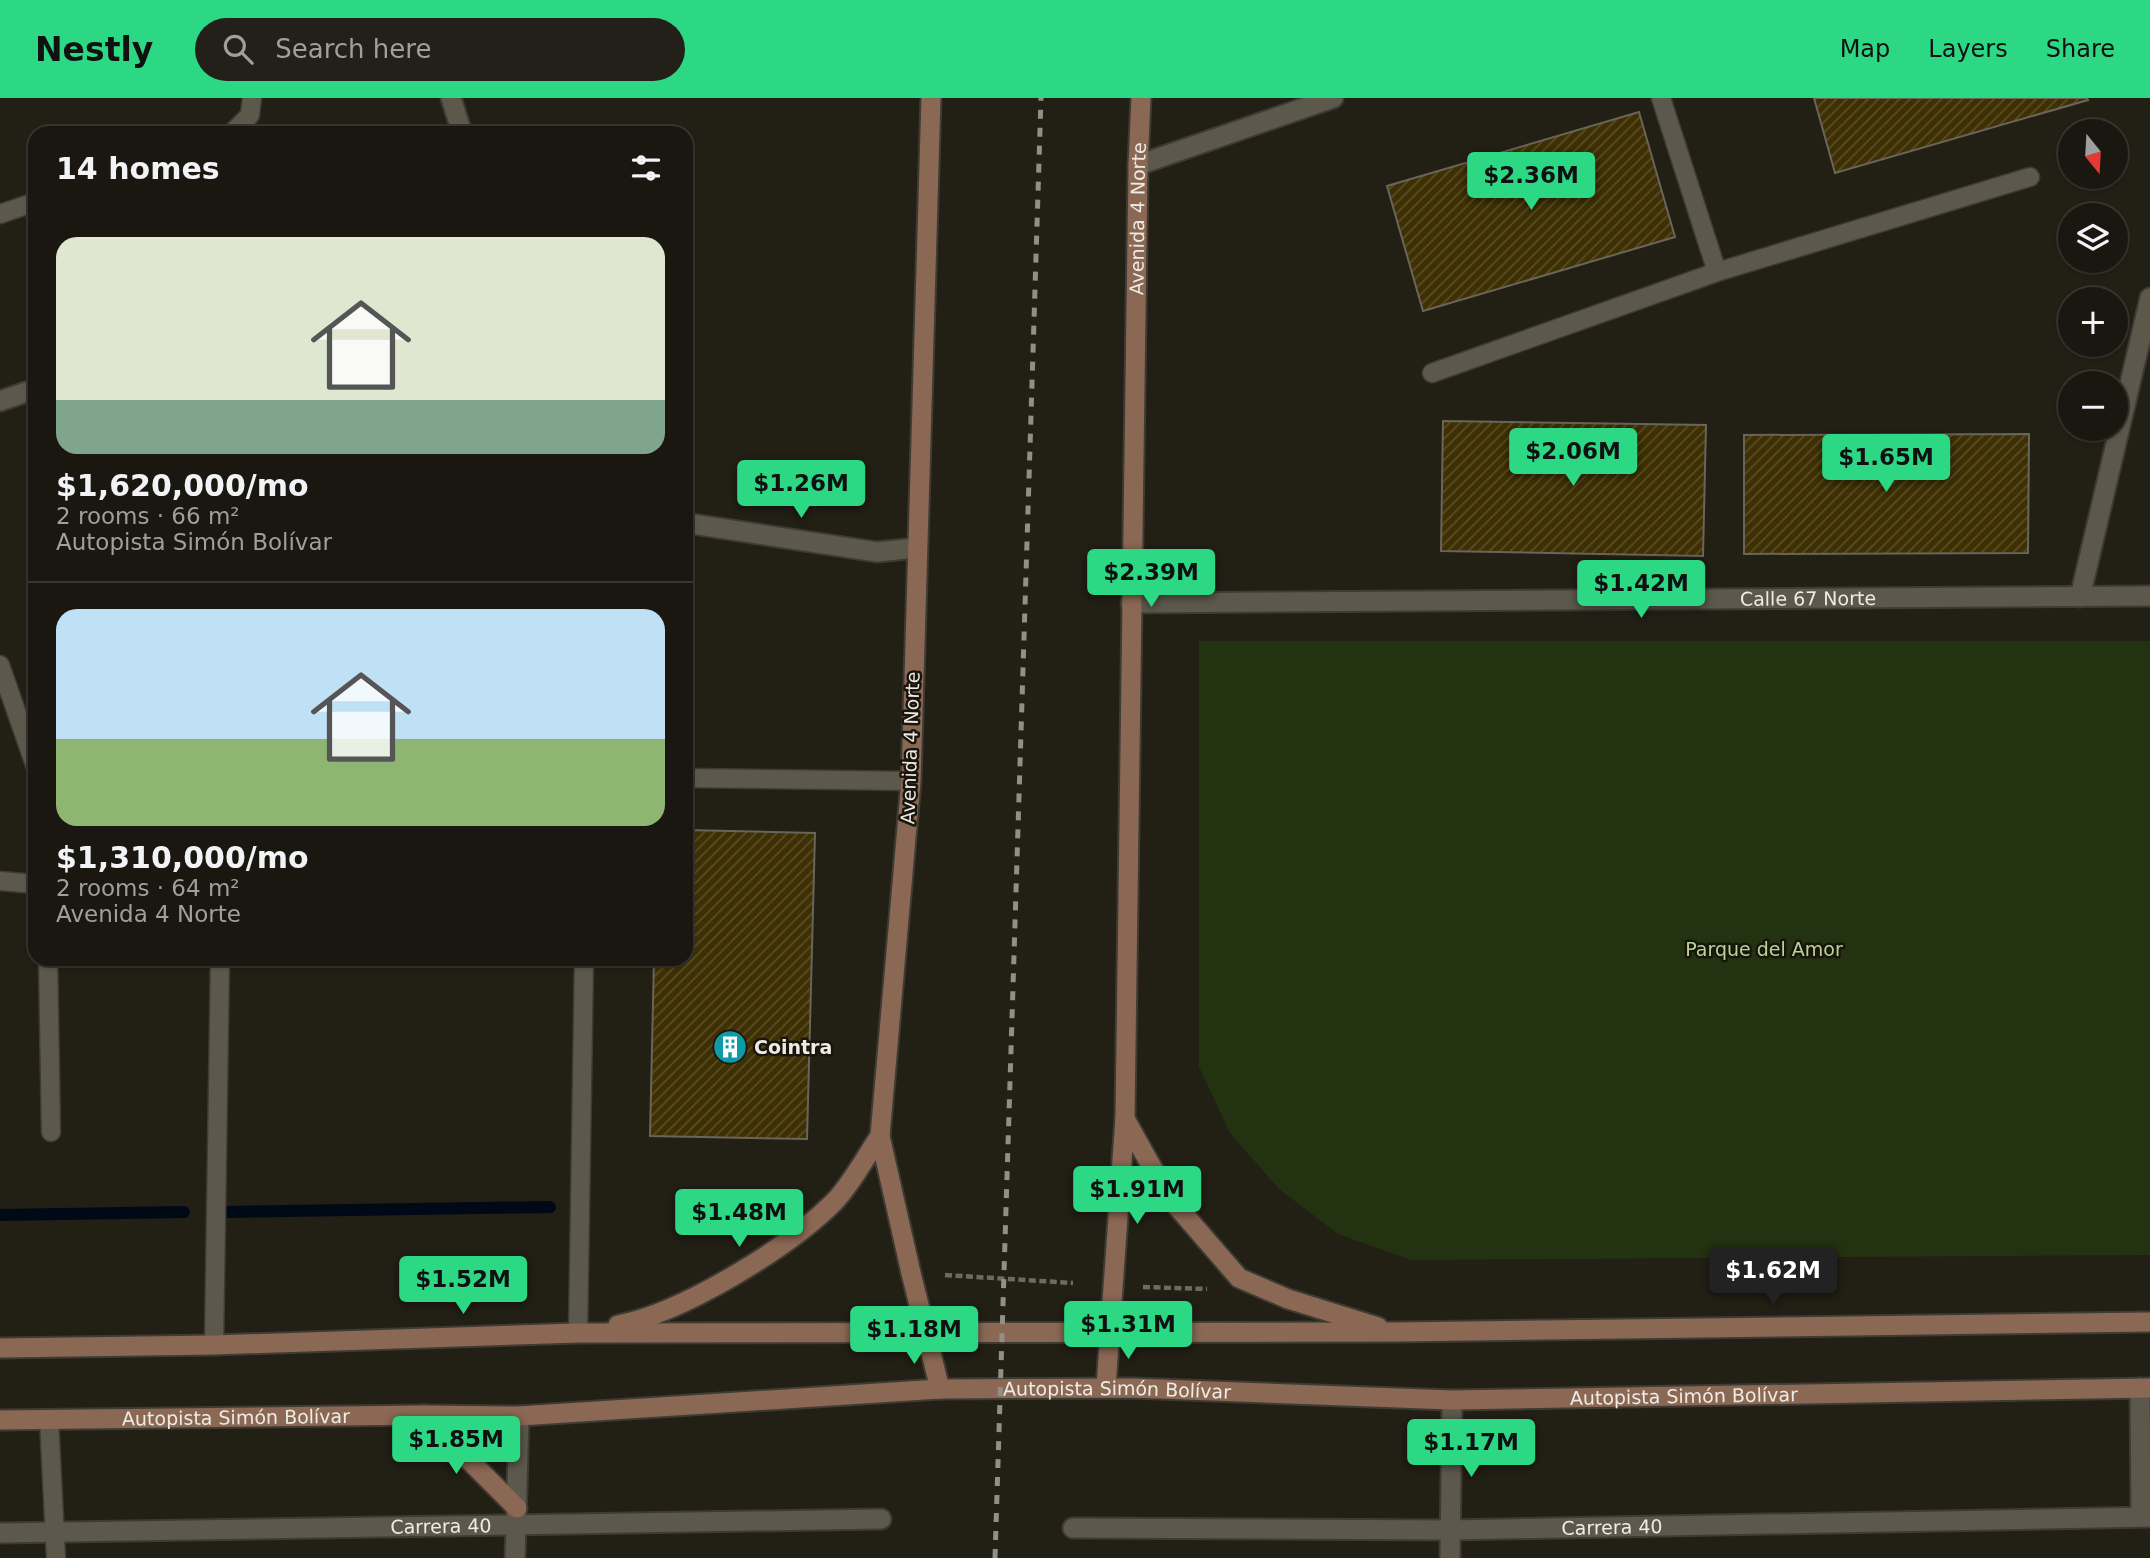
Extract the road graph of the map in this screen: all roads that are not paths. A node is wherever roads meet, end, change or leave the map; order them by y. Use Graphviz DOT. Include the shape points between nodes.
graph roads {
  1 [pos="252,98"];
  2 [pos="450,98"];
  3 [pos="932,98"];
  4 [pos="1141,98"];
  5 [pos="1333,98"];
  6 [pos="1661,98"];
  7 [pos="239,126"];
  8 [pos="460,126"];
  9 [pos="1138,165"];
  10 [pos="2030,177"];
  11 [pos="28,204"];
  12 [pos="0,214"];
  13 [pos="1717,272"];
  14 [pos="2150,298"];
  15 [pos="1432,373"];
  16 [pos="28,391"];
  17 [pos="0,401"];
  18 [pos="693,524"];
  19 [pos="916,548"];
  20 [pos="2150,596"];
  21 [pos="2080,597"];
  22 [pos="1131,603"];
  23 [pos="0,665"];
  24 [pos="28,745"];
  25 [pos="693,778"];
  26 [pos="911,781"];
  27 [pos="0,881"];
  28 [pos="28,883"];
  29 [pos="48,966"];
  30 [pos="220,966"];
  31 [pos="584,966"];
  32 [pos="1125,1118"];
  33 [pos="51,1132"];
  34 [pos="880,1136"];
  35 [pos="2150,1321"];
  36 [pos="926,1332"];
  37 [pos="1110,1332"];
  38 [pos="1396,1332"];
  39 [pos="578,1333"];
  40 [pos="214,1345"];
  41 [pos="0,1348"];
  42 [pos="1106,1388"];
  43 [pos="2145,1388"];
  44 [pos="940,1389"];
  45 [pos="1452,1400"];
  46 [pos="424,1415"];
  47 [pos="519,1416"];
  48 [pos="50,1419"];
  49 [pos="0,1420"];
  50 [pos="516,1516"];
  51 [pos="2146,1517"];
  52 [pos="881,1519"];
  53 [pos="1073,1528"];
  54 [pos="1450,1530"];
  55 [pos="53,1532"];
  56 [pos="0,1533"];
  57 [pos="56,1558"];
  58 [pos="515,1558"];
  59 [pos="1450,1558"];
  1 -- 7 [label="lane" via="250,115"];
  2 -- 8 [label="street"];
  3 -- 19 [label="main road, Avenida 4 Norte"];
  4 -- 9 [label="main road, Avenida 4 Norte"];
  5 -- 9 [label="street"];
  6 -- 13 [label="lane"];
  9 -- 22 [label="main road, Avenida 4 Norte"];
  10 -- 13 [label="lane"];
  11 -- 12 [label="lane"];
  13 -- 15 [label="lane"];
  14 -- 21 [label="street"];
  16 -- 17 [label="street"];
  18 -- 19 [label="street" via="877,552"];
  19 -- 26 [label="main road, Avenida 4 Norte"];
  20 -- 21 [label="street, Calle 67 Norte"];
  21 -- 22 [label="street, Calle 67 Norte"];
  22 -- 32 [label="main road, Avenida 4 Norte"];
  23 -- 24 [label="lane"];
  25 -- 26 [label="lane"];
  26 -- 34 [label="main road, Avenida 4 Norte"];
  27 -- 28 [label="lane"];
  29 -- 33 [label="lane"];
  30 -- 40 [label="lane"];
  31 -- 39 [label="lane"];
  32 -- 37 [label="main road, Avenida 4 Norte"];
  32 -- 38 [label="main road" via="1168,1196 1239,1278 1288,1299"];
  34 -- 36 [label="main road, Avenida 4 Norte"];
  34 -- 39 [label="main road" via="836,1201 778,1248 733,1276 639,1321"];
  35 -- 38 [label="main road"];
  36 -- 37 [label="main road"];
  36 -- 39 [label="main road"];
  36 -- 44 [label="main road, Avenida 4 Norte"];
  37 -- 38 [label="main road"];
  37 -- 42 [label="main road, Avenida 4 Norte"];
  39 -- 40 [label="main road"];
  40 -- 41 [label="main road"];
  42 -- 44 [label="main road, Autopista Simón Bolívar"];
  42 -- 45 [label="main road, Autopista Simón Bolívar"];
  43 -- 45 [label="main road, Autopista Simón Bolívar"];
  43 -- 51 [label="street"];
  44 -- 47 [label="main road, Autopista Simón Bolívar"];
  45 -- 54 [label="street"];
  46 -- 47 [label="main road, Autopista Simón Bolívar"];
  46 -- 48 [label="main road, Autopista Simón Bolívar"];
  46 -- 50 [label="main road"];
  47 -- 50 [label="street"];
  48 -- 49 [label="main road, Autopista Simón Bolívar"];
  48 -- 55 [label="lane"];
  50 -- 52 [label="street, Carrera 40"];
  50 -- 55 [label="street, Carrera 40"];
  50 -- 58 [label="street"];
  51 -- 54 [label="street, Carrera 40"];
  53 -- 54 [label="street, Carrera 40"];
  54 -- 59 [label="street"];
  55 -- 56 [label="street, Carrera 40"];
  55 -- 57 [label="lane"];
}
